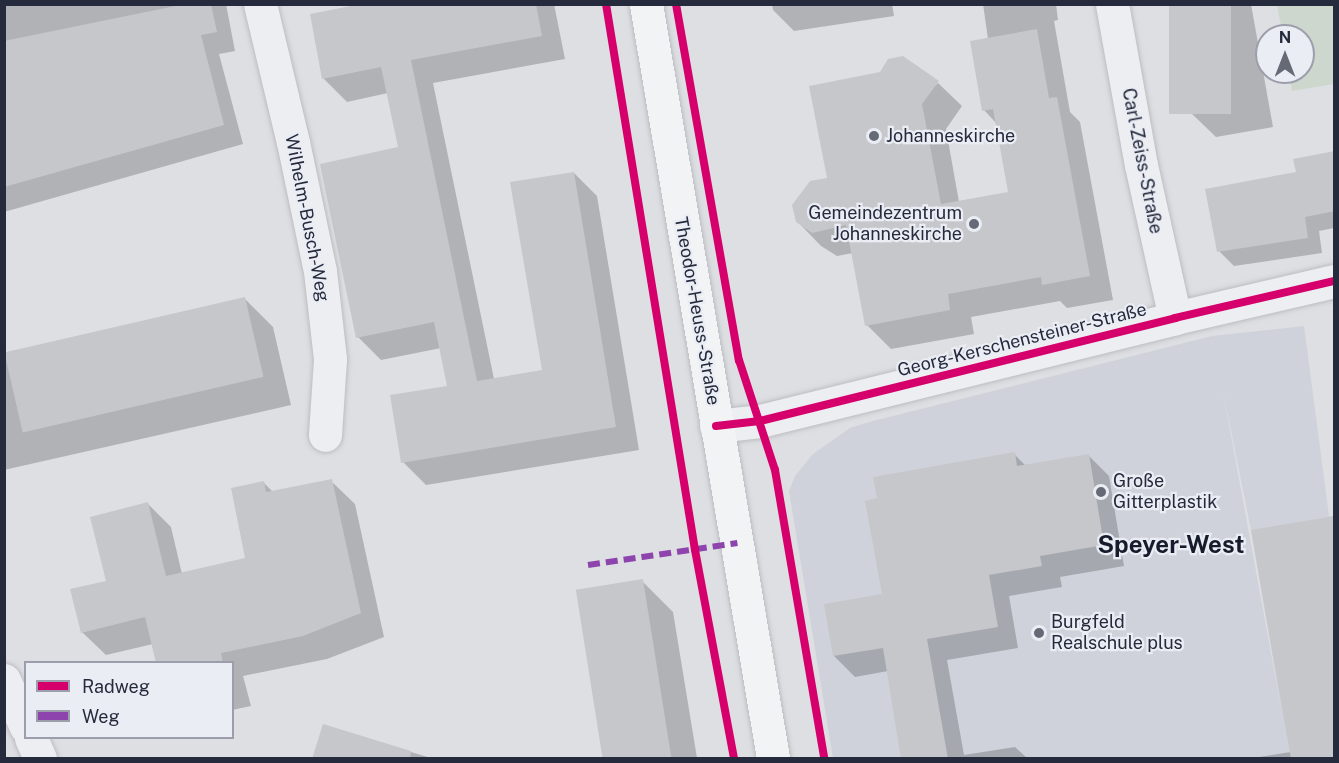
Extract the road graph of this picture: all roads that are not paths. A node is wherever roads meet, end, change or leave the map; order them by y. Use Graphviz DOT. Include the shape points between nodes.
graph roads {
  1 [pos="260,4"];
  2 [pos="646,4"];
  3 [pos="1112,4"];
  4 [pos="1335,281"];
  5 [pos="1175,318"];
  6 [pos="716,426"];
  7 [pos="325,435"];
  8 [pos="4,680"];
  9 [pos="24,722"];
  10 [pos="30,739"];
  11 [pos="40,759"];
  12 [pos="773,759"];
  1 -- 7 [label="street, Wilhelm-Busch-Weg" via="320,271 330,359"];
  2 -- 6 [label="main road, Theodor-Heuss-Straße"];
  3 -- 5 [label="street, Carl-Zeiss-Straße" via="1141,165"];
  4 -- 5 [label="street, Georg-Kerschensteiner-Straße"];
  5 -- 6 [label="street, Georg-Kerschensteiner-Straße" via="760,420"];
  6 -- 12 [label="main road, Theodor-Heuss-Straße"];
  8 -- 9 [label="street"];
  10 -- 11 [label="street"];
}
